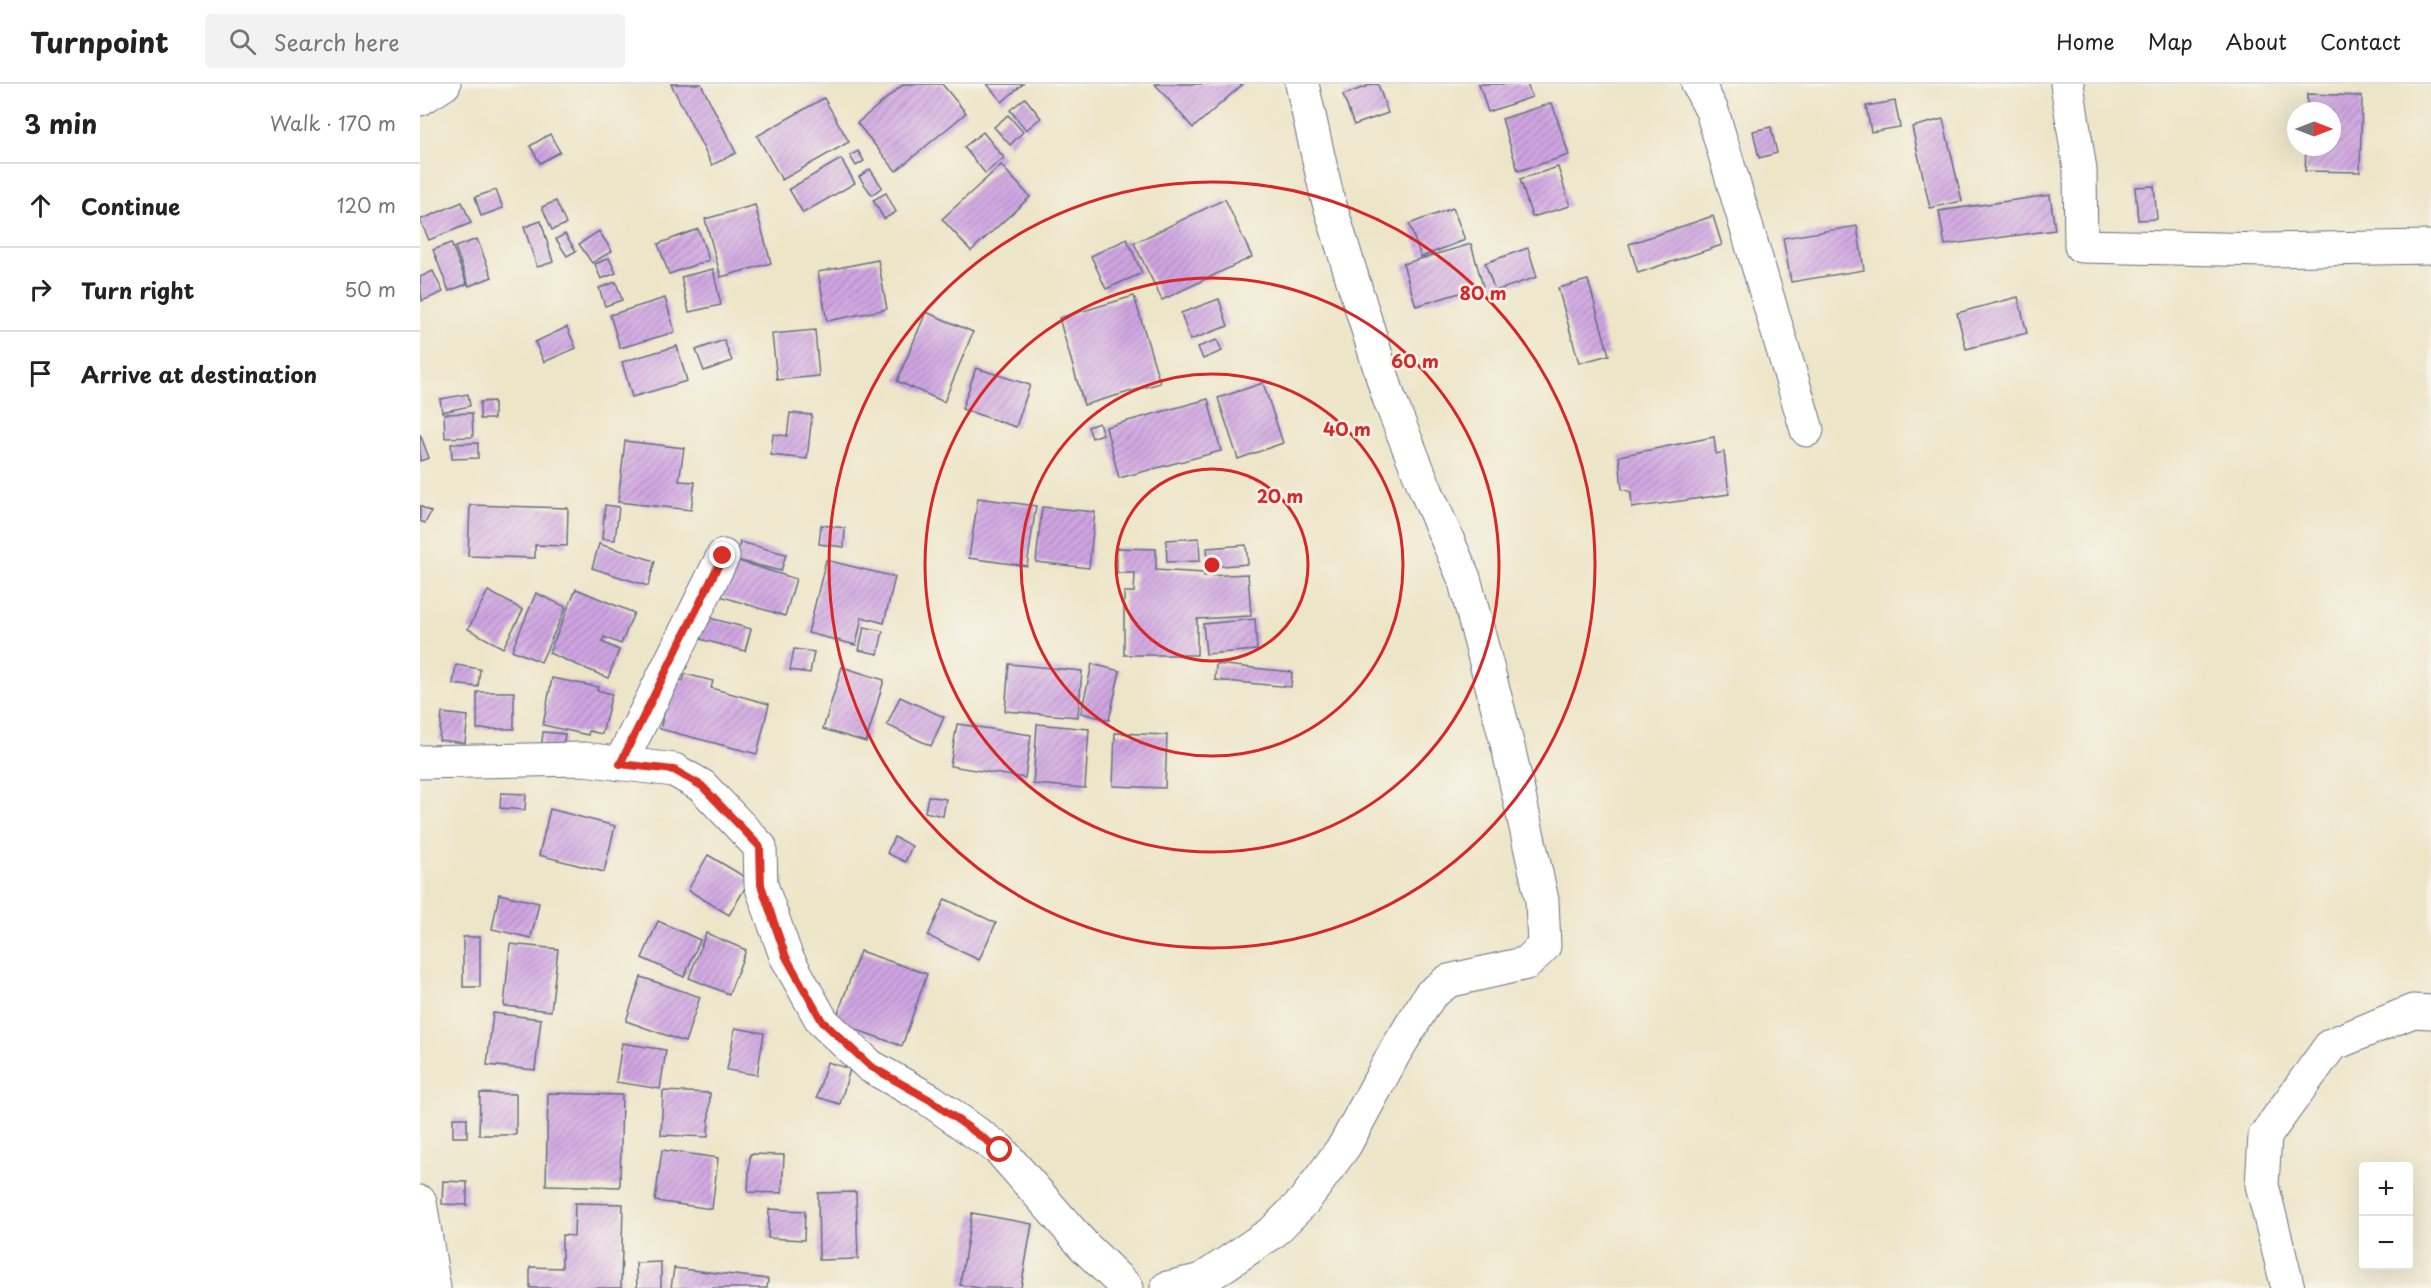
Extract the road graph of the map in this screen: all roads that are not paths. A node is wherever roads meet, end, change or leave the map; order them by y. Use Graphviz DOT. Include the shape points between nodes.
graph roads {
  1 [pos="444,84"];
  2 [pos="1302,84"];
  3 [pos="1698,84"];
  4 [pos="2067,84"];
  5 [pos="420,99"];
  6 [pos="2431,247"];
  7 [pos="1807,430"];
  8 [pos="723,556"];
  9 [pos="420,762"];
  10 [pos="620,764"];
  11 [pos="2431,1012"];
  12 [pos="420,1202"];
  13 [pos="434,1288"];
  14 [pos="1127,1288"];
  15 [pos="1167,1288"];
  16 [pos="2288,1288"];
  1 -- 5 [label="street"];
  2 -- 15 [label="street" via="1327,196 1389,398 1464,578 1509,751 1542,900 1544,946 1527,963 1448,981 1430,995 1345,1145 1304,1201 1273,1232 1202,1280"];
  3 -- 7 [label="street" via="1712,111"];
  4 -- 6 [label="street" via="2079,170 2081,246 2266,250"];
  8 -- 10 [label="street"];
  9 -- 10 [label="street" via="584,759"];
  10 -- 14 [label="street" via="674,770 702,786 760,847 761,885 786,957 822,1021 870,1066 930,1100 1000,1150 1084,1246"];
  11 -- 16 [label="street" via="2413,1011 2331,1045 2265,1136 2262,1185"];
  12 -- 13 [label="street"];
}
